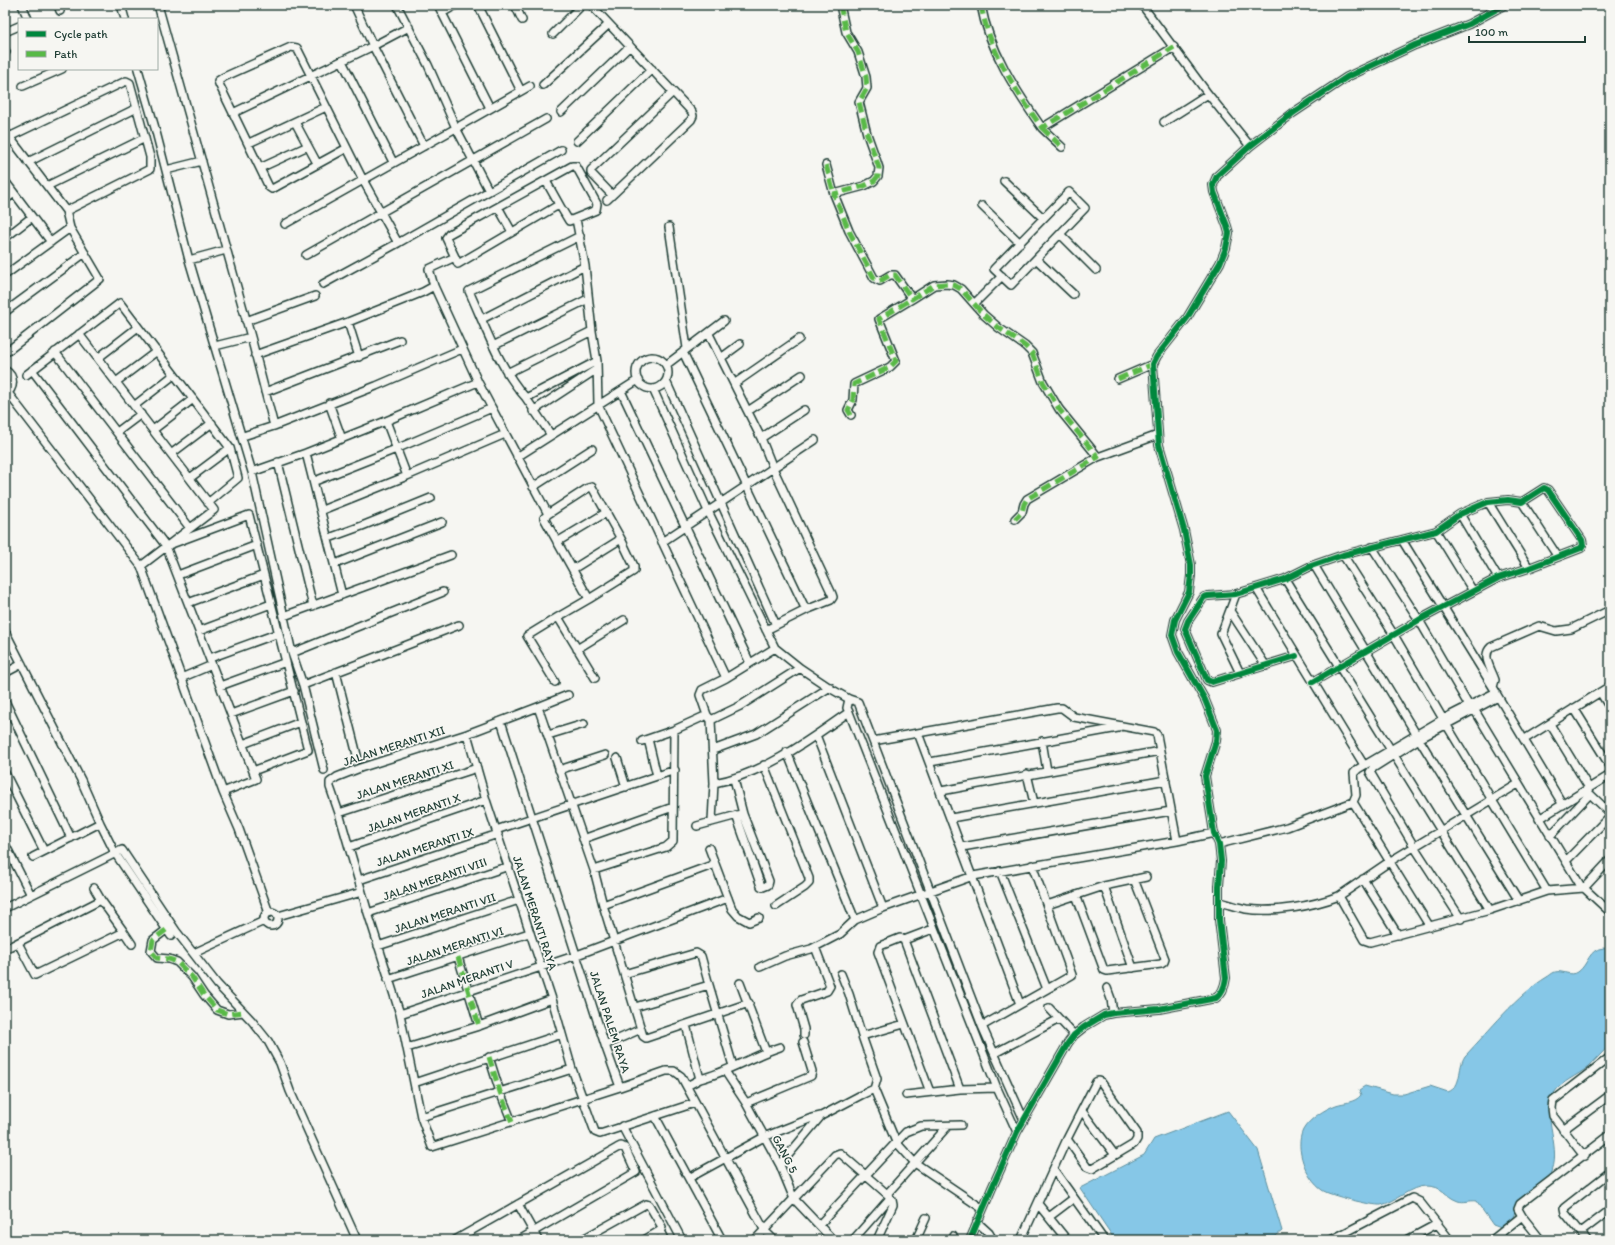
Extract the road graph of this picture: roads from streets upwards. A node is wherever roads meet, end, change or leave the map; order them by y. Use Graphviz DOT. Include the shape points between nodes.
graph roads {
  1 [pos="22,5"];
  2 [pos="121,5"];
  3 [pos="158,5"];
  4 [pos="354,5"];
  5 [pos="397,5"];
  6 [pos="438,5"];
  7 [pos="456,5"];
  8 [pos="478,5"];
  9 [pos="515,5"];
  10 [pos="582,5"];
  11 [pos="591,5"];
  12 [pos="840,5"];
  13 [pos="981,5"];
  14 [pos="1142,5"];
  15 [pos="1504,5"];
  16 [pos="442,13"];
  17 [pos="28,18"];
  18 [pos="125,18"];
  19 [pos="522,20"];
  20 [pos="608,24"];
  21 [pos="18,26"];
  22 [pos="409,27"];
  23 [pos="5,32"];
  24 [pos="554,34"];
  25 [pos="373,46"];
  26 [pos="630,46"];
  27 [pos="1174,47"];
  28 [pos="342,61"];
  29 [pos="652,69"];
  30 [pos="60,70"];
  31 [pos="138,70"];
  32 [pos="311,76"];
  33 [pos="543,85"];
  34 [pos="23,86"];
  35 [pos="530,86"];
  36 [pos="521,91"];
  37 [pos="673,92"];
  38 [pos="1208,94"];
  39 [pos="326,107"];
  40 [pos="137,108"];
  41 [pos="490,108"];
  42 [pos="561,112"];
  43 [pos="233,113"];
  44 [pos="546,119"];
  45 [pos="295,122"];
  46 [pos="1164,122"];
  47 [pos="456,128"];
  48 [pos="1042,128"];
  49 [pos="7,134"];
  50 [pos="145,138"];
  51 [pos="577,141"];
  52 [pos="249,143"];
  53 [pos="308,146"];
  54 [pos="424,146"];
  55 [pos="1250,146"];
  56 [pos="1062,147"];
  57 [pos="347,148"];
  58 [pos="561,150"];
  59 [pos="202,160"];
  60 [pos="473,160"];
  61 [pos="28,162"];
  62 [pos="394,162"];
  63 [pos="317,163"];
  64 [pos="826,166"];
  65 [pos="260,168"];
  66 [pos="166,170"];
  67 [pos="363,180"];
  68 [pos="546,180"];
  69 [pos="5,181"];
  70 [pos="1004,181"];
  71 [pos="47,186"];
  72 [pos="489,190"];
  73 [pos="14,193"];
  74 [pos="834,194"];
  75 [pos="5,200"];
  76 [pos="560,206"];
  77 [pos="982,206"];
  78 [pos="498,207"];
  79 [pos="66,211"];
  80 [pos="380,211"];
  81 [pos="32,218"];
  82 [pos="1043,218"];
  83 [pos="576,219"];
  84 [pos="285,224"];
  85 [pos="669,227"];
  86 [pos="70,228"];
  87 [pos="512,232"];
  88 [pos="1060,234"];
  89 [pos="580,236"];
  90 [pos="5,238"];
  91 [pos="51,242"];
  92 [pos="398,243"];
  93 [pos="1020,243"];
  94 [pos="226,250"];
  95 [pos="85,253"];
  96 [pos="306,255"];
  97 [pos="455,257"];
  98 [pos="1036,259"];
  99 [pos="189,260"];
  100 [pos="585,266"];
  101 [pos="1096,270"];
  102 [pos="5,275"];
  103 [pos="1002,276"];
  104 [pos="323,284"];
  105 [pos="434,286"];
  106 [pos="1073,294"];
  107 [pos="315,296"];
  108 [pos="588,299"];
  109 [pos="912,299"];
  110 [pos="975,303"];
  111 [pos="5,312"];
  112 [pos="482,319"];
  113 [pos="246,321"];
  114 [pos="724,321"];
  115 [pos="348,322"];
  116 [pos="138,327"];
  117 [pos="592,331"];
  118 [pos="79,334"];
  119 [pos="708,334"];
  120 [pos="251,337"];
  121 [pos="800,339"];
  122 [pos="400,340"];
  123 [pos="740,344"];
  124 [pos="215,346"];
  125 [pos="493,346"];
  126 [pos="462,348"];
  127 [pos="685,350"];
  128 [pos="157,351"];
  129 [pos="55,352"];
  130 [pos="5,353"];
  131 [pos="255,355"];
  132 [pos="359,356"];
  133 [pos="98,358"];
  134 [pos="721,358"];
  135 [pos="597,361"];
  136 [pos="1154,364"];
  137 [pos="666,365"];
  138 [pos="5,370"];
  139 [pos="32,370"];
  140 [pos="597,370"];
  141 [pos="507,373"];
  142 [pos="26,375"];
  143 [pos="802,375"];
  144 [pos="170,378"];
  145 [pos="1118,379"];
  146 [pos="638,380"];
  147 [pos="666,381"];
  148 [pos="116,382"];
  149 [pos="478,382"];
  150 [pos="734,384"];
  151 [pos="653,389"];
  152 [pos="621,391"];
  153 [pos="266,392"];
  154 [pos="6,394"];
  155 [pos="526,398"];
  156 [pos="193,399"];
  157 [pos="329,403"];
  158 [pos="598,405"];
  159 [pos="134,406"];
  160 [pos="492,408"];
  161 [pos="804,410"];
  162 [pos="534,411"];
  163 [pos="748,411"];
  164 [pos="141,414"];
  165 [pos="851,415"];
  166 [pos="386,421"];
  167 [pos="212,423"];
  168 [pos="274,426"];
  169 [pos="153,430"];
  170 [pos="117,432"];
  171 [pos="505,434"];
  172 [pos="1158,435"];
  173 [pos="243,436"];
  174 [pos="551,436"];
  175 [pos="761,438"];
  176 [pos="342,439"];
  177 [pos="815,440"];
  178 [pos="230,448"];
  179 [pos="592,449"];
  180 [pos="396,450"];
  181 [pos="306,453"];
  182 [pos="171,454"];
  183 [pos="518,457"];
  184 [pos="1098,457"];
  185 [pos="278,462"];
  186 [pos="773,468"];
  187 [pos="252,472"];
  188 [pos="407,476"];
  189 [pos="190,478"];
  190 [pos="315,481"];
  191 [pos="746,485"];
  192 [pos="533,487"];
  193 [pos="431,498"];
  194 [pos="208,502"];
  195 [pos="1488,502"];
  196 [pos="1522,502"];
  197 [pos="720,503"];
  198 [pos="322,510"];
  199 [pos="709,510"];
  200 [pos="607,512"];
  201 [pos="548,514"];
  202 [pos="1460,514"];
  203 [pos="1014,519"];
  204 [pos="442,522"];
  205 [pos="685,526"];
  206 [pos="190,528"];
  207 [pos="1436,531"];
  208 [pos="328,538"];
  209 [pos="621,539"];
  210 [pos="1402,540"];
  211 [pos="557,542"];
  212 [pos="662,542"];
  213 [pos="257,545"];
  214 [pos="166,546"];
  215 [pos="1372,547"];
  216 [pos="451,555"];
  217 [pos="1343,555"];
  218 [pos="1558,557"];
  219 [pos="335,564"];
  220 [pos="1314,565"];
  221 [pos="140,566"];
  222 [pos="1529,568"];
  223 [pos="573,569"];
  224 [pos="264,575"];
  225 [pos="178,576"];
  226 [pos="1498,578"];
  227 [pos="1285,579"];
  228 [pos="1256,588"];
  229 [pos="1473,591"];
  230 [pos="443,592"];
  231 [pos="1236,594"];
  232 [pos="342,595"];
  233 [pos="589,598"];
  234 [pos="188,603"];
  235 [pos="271,604"];
  236 [pos="1184,604"];
  237 [pos="313,606"];
  238 [pos="1444,606"];
  239 [pos="806,610"];
  240 [pos="1610,610"];
  241 [pos="1230,611"];
  242 [pos="284,616"];
  243 [pos="558,617"];
  244 [pos="624,620"];
  245 [pos="1419,620"];
  246 [pos="1188,621"];
  247 [pos="459,624"];
  248 [pos="776,625"];
  249 [pos="766,630"];
  250 [pos="199,631"];
  251 [pos="279,633"];
  252 [pos="6,635"];
  253 [pos="1394,635"];
  254 [pos="775,648"];
  255 [pos="577,649"];
  256 [pos="1367,651"];
  257 [pos="292,652"];
  258 [pos="1296,656"];
  259 [pos="211,662"];
  260 [pos="286,662"];
  261 [pos="750,663"];
  262 [pos="22,664"];
  263 [pos="1266,666"];
  264 [pos="1340,666"];
  265 [pos="800,668"];
  266 [pos="336,672"];
  267 [pos="5,673"];
  268 [pos="1240,673"];
  269 [pos="181,678"];
  270 [pos="595,678"];
  271 [pos="726,678"];
  272 [pos="555,682"];
  273 [pos="1314,682"];
  274 [pos="303,685"];
  275 [pos="220,686"];
  276 [pos="1610,686"];
  277 [pos="830,687"];
  278 [pos="294,691"];
  279 [pos="1496,692"];
  280 [pos="1600,692"];
  281 [pos="568,694"];
  282 [pos="849,699"];
  283 [pos="5,702"];
  284 [pos="538,707"];
  285 [pos="1471,707"];
  286 [pos="1574,708"];
  287 [pos="1610,708"];
  288 [pos="848,712"];
  289 [pos="231,714"];
  290 [pos="709,717"];
  291 [pos="501,721"];
  292 [pos="301,722"];
  293 [pos="1444,722"];
  294 [pos="584,724"];
  295 [pos="1550,724"];
  296 [pos="1123,727"];
  297 [pos="674,730"];
  298 [pos="918,733"];
  299 [pos="467,734"];
  300 [pos="548,735"];
  301 [pos="816,735"];
  302 [pos="1418,737"];
  303 [pos="1525,740"];
  304 [pos="873,741"];
  305 [pos="1042,741"];
  306 [pos="243,744"];
  307 [pos="713,750"];
  308 [pos="1160,751"];
  309 [pos="787,752"];
  310 [pos="1393,752"];
  311 [pos="605,755"];
  312 [pos="617,758"];
  313 [pos="358,759"];
  314 [pos="930,762"];
  315 [pos="764,765"];
  316 [pos="1364,765"];
  317 [pos="1610,766"];
  318 [pos="477,768"];
  319 [pos="324,770"];
  320 [pos="559,770"];
  321 [pos="675,770"];
  322 [pos="1047,770"];
  323 [pos="253,771"];
  324 [pos="5,773"];
  325 [pos="1027,774"];
  326 [pos="1610,775"];
  327 [pos="658,776"];
  328 [pos="734,779"];
  329 [pos="1166,780"];
  330 [pos="714,783"];
  331 [pos="1518,784"];
  332 [pos="626,786"];
  333 [pos="941,790"];
  334 [pos="1588,791"];
  335 [pos="223,792"];
  336 [pos="486,800"];
  337 [pos="1492,800"];
  338 [pos="1353,802"];
  339 [pos="1034,803"];
  340 [pos="570,805"];
  341 [pos="1563,805"];
  342 [pos="673,807"];
  343 [pos="1171,811"];
  344 [pos="339,813"];
  345 [pos="1610,813"];
  346 [pos="739,814"];
  347 [pos="1466,816"];
  348 [pos="1610,816"];
  349 [pos="533,818"];
  350 [pos="952,818"];
  351 [pos="1539,819"];
  352 [pos="712,821"];
  353 [pos="100,823"];
  354 [pos="697,826"];
  355 [pos="497,832"];
  356 [pos="1214,832"];
  357 [pos="1441,832"];
  358 [pos="1550,836"];
  359 [pos="71,838"];
  360 [pos="583,839"];
  361 [pos="1177,841"];
  362 [pos="5,844"];
  363 [pos="1219,844"];
  364 [pos="349,847"];
  365 [pos="962,847"];
  366 [pos="709,848"];
  367 [pos="1415,848"];
  368 [pos="44,852"];
  369 [pos="115,853"];
  370 [pos="33,857"];
  371 [pos="1610,860"];
  372 [pos="1389,862"];
  373 [pos="1566,862"];
  374 [pos="715,864"];
  375 [pos="1032,865"];
  376 [pos="509,866"];
  377 [pos="594,870"];
  378 [pos="1000,871"];
  379 [pos="973,876"];
  380 [pos="1146,877"];
  381 [pos="1134,879"];
  382 [pos="1363,879"];
  383 [pos="359,880"];
  384 [pos="1104,886"];
  385 [pos="94,888"];
  386 [pos="1583,888"];
  387 [pos="930,891"];
  388 [pos="1547,891"];
  389 [pos="362,892"];
  390 [pos="31,895"];
  391 [pos="920,895"];
  392 [pos="1076,895"];
  393 [pos="1339,896"];
  394 [pos="728,898"];
  395 [pos="102,900"];
  396 [pos="519,900"];
  397 [pos="1519,901"];
  398 [pos="1219,902"];
  399 [pos="603,905"];
  400 [pos="150,906"];
  401 [pos="159,906"];
  402 [pos="776,906"];
  403 [pos="1047,906"];
  404 [pos="1608,907"];
  405 [pos="5,908"];
  406 [pos="883,908"];
  407 [pos="1490,910"];
  408 [pos="269,913"];
  409 [pos="368,913"];
  410 [pos="278,916"];
  411 [pos="759,918"];
  412 [pos="1461,919"];
  413 [pos="264,920"];
  414 [pos="856,920"];
  415 [pos="1430,927"];
  416 [pos="933,929"];
  417 [pos="166,930"];
  418 [pos="124,932"];
  419 [pos="529,933"];
  420 [pos="1398,935"];
  421 [pos="171,936"];
  422 [pos="904,940"];
  423 [pos="614,941"];
  424 [pos="18,942"];
  425 [pos="132,944"];
  426 [pos="378,946"];
  427 [pos="815,947"];
  428 [pos="5,949"];
  429 [pos="194,953"];
  430 [pos="576,955"];
  431 [pos="458,957"];
  432 [pos="541,965"];
  433 [pos="760,968"];
  434 [pos="1133,968"];
  435 [pos="624,974"];
  436 [pos="841,974"];
  437 [pos="388,979"];
  438 [pos="740,983"];
  439 [pos="709,985"];
  440 [pos="1107,988"];
  441 [pos="1047,989"];
  442 [pos="469,991"];
  443 [pos="552,999"];
  444 [pos="749,1002"];
  445 [pos="1020,1004"];
  446 [pos="634,1007"];
  447 [pos="1049,1008"];
  448 [pos="243,1012"];
  449 [pos="717,1013"];
  450 [pos="1113,1013"];
  451 [pos="400,1014"];
  452 [pos="1059,1019"];
  453 [pos="904,1024"];
  454 [pos="686,1025"];
  455 [pos="479,1026"];
  456 [pos="982,1026"];
  457 [pos="641,1029"];
  458 [pos="562,1034"];
  459 [pos="1074,1035"];
  460 [pos="862,1036"];
  461 [pos="604,1045"];
  462 [pos="407,1048"];
  463 [pos="780,1048"];
  464 [pos="766,1052"];
  465 [pos="995,1053"];
  466 [pos="489,1057"];
  467 [pos="1610,1057"];
  468 [pos="733,1066"];
  469 [pos="999,1066"];
  470 [pos="572,1069"];
  471 [pos="990,1070"];
  472 [pos="725,1071"];
  473 [pos="700,1080"];
  474 [pos="414,1083"];
  475 [pos="687,1086"];
  476 [pos="620,1087"];
  477 [pos="997,1088"];
  478 [pos="960,1089"];
  479 [pos="874,1090"];
  480 [pos="500,1092"];
  481 [pos="930,1092"];
  482 [pos="906,1095"];
  483 [pos="1610,1095"];
  484 [pos="583,1099"];
  485 [pos="695,1103"];
  486 [pos="746,1104"];
  487 [pos="1082,1111"];
  488 [pos="656,1116"];
  489 [pos="821,1116"];
  490 [pos="421,1117"];
  491 [pos="1024,1120"];
  492 [pos="512,1122"];
  493 [pos="622,1126"];
  494 [pos="947,1126"];
  495 [pos="961,1126"];
  496 [pos="1563,1130"];
  497 [pos="1018,1132"];
  498 [pos="1610,1135"];
  499 [pos="764,1136"];
  500 [pos="1067,1139"];
  501 [pos="896,1142"];
  502 [pos="1115,1155"];
  503 [pos="1584,1156"];
  504 [pos="725,1158"];
  505 [pos="915,1163"];
  506 [pos="780,1165"];
  507 [pos="1054,1170"];
  508 [pos="1610,1172"];
  509 [pos="865,1176"];
  510 [pos="689,1178"];
  511 [pos="888,1196"];
  512 [pos="1074,1198"];
  513 [pos="794,1199"];
  514 [pos="518,1204"];
  515 [pos="1038,1204"];
  516 [pos="983,1209"];
  517 [pos="1610,1210"];
  518 [pos="1522,1216"];
  519 [pos="1049,1217"];
  520 [pos="926,1218"];
  521 [pos="977,1222"];
  522 [pos="1437,1224"];
  523 [pos="819,1225"];
  524 [pos="660,1231"];
  525 [pos="765,1231"];
  526 [pos="533,1232"];
  527 [pos="1581,1232"];
  528 [pos="1023,1237"];
  529 [pos="664,1239"];
  530 [pos="357,1240"];
  531 [pos="455,1240"];
  532 [pos="519,1240"];
  533 [pos="538,1240"];
  534 [pos="581,1240"];
  535 [pos="644,1240"];
  536 [pos="682,1240"];
  537 [pos="722,1240"];
  538 [pos="755,1240"];
  539 [pos="774,1240"];
  540 [pos="833,1240"];
  541 [pos="853,1240"];
  542 [pos="878,1240"];
  543 [pos="916,1240"];
  544 [pos="972,1240"];
  545 [pos="993,1240"];
  546 [pos="1029,1240"];
  547 [pos="1067,1240"];
  548 [pos="1104,1240"];
  549 [pos="1331,1240"];
  550 [pos="1407,1240"];
  551 [pos="1450,1240"];
  552 [pos="1492,1240"];
  553 [pos="1541,1240"];
  554 [pos="1587,1240"];
  1 -- 17 [label="street"];
  2 -- 18 [label="street"];
  3 -- 59 [label="street"];
  4 -- 25 [label="street"];
  5 -- 22 [label="street"];
  6 -- 16 [label="street"];
  7 -- 16 [label="street"];
  8 -- 36 [label="street"];
  9 -- 19 [label="street"];
  10 -- 24 [label="street"];
  11 -- 20 [label="street"];
  12 -- 74 [label="street" via="846,32 858,52 866,77 867,88 859,102 879,172 874,181 864,186"];
  13 -- 48 [label="street" via="989,36 1002,64"];
  14 -- 27 [label="street"];
  15 -- 55 [label="street" via="1469,24 1415,45 1347,77"];
  16 -- 41 [label="street"];
  20 -- 26 [label="street"];
  20 -- 33 [label="street"];
  21 -- 23 [label="street"];
  22 -- 25 [label="street"];
  22 -- 47 [label="street"];
  25 -- 28 [label="street"];
  25 -- 54 [label="street"];
  26 -- 29 [label="street"];
  26 -- 42 [label="street"];
  27 -- 38 [label="street"];
  27 -- 48 [label="street"];
  28 -- 32 [label="street"];
  28 -- 62 [label="street"];
  29 -- 37 [label="street"];
  29 -- 51 [label="street"];
  30 -- 34 [label="street"];
  31 -- 66 [label="street"];
  32 -- 39 [label="street"];
  32 -- 43 [label="street"];
  32 -- 43 [label="street" via="299,51 292,46 224,77 218,81"];
  35 -- 36 [label="street"];
  36 -- 41 [label="street"];
  37 -- 37 [label="street" via="591,170 610,198 691,120 692,112"];
  38 -- 46 [label="street"];
  38 -- 55 [label="street"];
  39 -- 45 [label="street"];
  39 -- 57 [label="street"];
  40 -- 49 [label="street" via="130,83 126,81"];
  40 -- 50 [label="street"];
  40 -- 61 [label="street"];
  41 -- 47 [label="street"];
  43 -- 52 [label="street"];
  44 -- 60 [label="street"];
  45 -- 52 [label="street"];
  45 -- 53 [label="street"];
  47 -- 54 [label="street"];
  47 -- 60 [label="street"];
  48 -- 56 [label="street"];
  49 -- 61 [label="street"];
  50 -- 71 [label="street"];
  50 -- 79 [label="street" via="150,169"];
  52 -- 65 [label="street"];
  53 -- 63 [label="street"];
  53 -- 65 [label="street"];
  54 -- 62 [label="street"];
  55 -- 136 [label="street" via="1226,166 1214,181 1214,192 1229,233 1220,263 1187,318 1157,356"];
  57 -- 63 [label="street"];
  57 -- 67 [label="street"];
  58 -- 72 [label="street"];
  59 -- 66 [label="street"];
  59 -- 94 [label="street"];
  60 -- 72 [label="street"];
  60 -- 80 [label="street"];
  61 -- 71 [label="street"];
  62 -- 67 [label="street"];
  63 -- 65 [label="street" via="272,189"];
  64 -- 74 [label="street"];
  66 -- 99 [label="street"];
  67 -- 80 [label="street"];
  67 -- 84 [label="street"];
  68 -- 76 [label="street"];
  68 -- 78 [label="street"];
  68 -- 83 [label="street" via="576,166 597,207 596,210"];
  69 -- 73 [label="street"];
  70 -- 82 [label="street"];
  71 -- 79 [label="street"];
  72 -- 92 [label="street"];
  73 -- 75 [label="street"];
  73 -- 81 [label="street"];
  74 -- 109 [label="street" via="849,231 875,279 880,281 895,275"];
  76 -- 83 [label="street" via="569,221"];
  76 -- 87 [label="street"];
  77 -- 93 [label="street"];
  78 -- 87 [label="street"];
  78 -- 97 [label="street" via="447,236"];
  79 -- 86 [label="street"];
  80 -- 92 [label="street"];
  80 -- 96 [label="street"];
  81 -- 90 [label="street"];
  81 -- 91 [label="street"];
  82 -- 88 [label="street" via="1069,192 1086,208"];
  82 -- 93 [label="street"];
  83 -- 89 [label="street"];
  85 -- 127 [label="street"];
  86 -- 91 [label="street"];
  86 -- 95 [label="street"];
  87 -- 97 [label="street" via="458,264"];
  88 -- 98 [label="street"];
  88 -- 101 [label="street"];
  89 -- 100 [label="street"];
  89 -- 112 [label="street" via="469,291"];
  91 -- 102 [label="street"];
  92 -- 104 [label="street"];
  93 -- 103 [label="street" via="994,269"];
  94 -- 99 [label="street"];
  94 -- 113 [label="street"];
  95 -- 111 [label="street"];
  95 -- 130 [label="street" via="100,279"];
  97 -- 105 [label="street" via="429,269"];
  98 -- 103 [label="street" via="1011,285"];
  98 -- 106 [label="street"];
  99 -- 124 [label="street"];
  100 -- 108 [label="street"];
  100 -- 112 [label="street"];
  103 -- 110 [label="street"];
  105 -- 115 [label="street"];
  105 -- 126 [label="street"];
  107 -- 113 [label="street"];
  108 -- 117 [label="street"];
  108 -- 125 [label="street"];
  109 -- 110 [label="street" via="934,285 947,284 957,286"];
  109 -- 165 [label="street" via="879,319 896,361 890,368 854,384 853,400 848,410"];
  110 -- 184 [label="street" via="984,315 1032,353 1042,382 1058,409"];
  112 -- 125 [label="street"];
  113 -- 120 [label="street"];
  114 -- 119 [label="street"];
  115 -- 131 [label="street"];
  115 -- 132 [label="street"];
  116 -- 118 [label="street" via="120,303"];
  116 -- 128 [label="street"];
  116 -- 133 [label="street"];
  117 -- 135 [label="street"];
  117 -- 141 [label="street"];
  118 -- 129 [label="street"];
  118 -- 133 [label="street"];
  119 -- 127 [label="street"];
  119 -- 134 [label="street"];
  120 -- 124 [label="street"];
  120 -- 131 [label="street"];
  121 -- 150 [label="street"];
  122 -- 132 [label="street"];
  123 -- 134 [label="street"];
  124 -- 173 [label="street"];
  125 -- 141 [label="street"];
  126 -- 149 [label="street"];
  126 -- 157 [label="street" via="376,386"];
  127 -- 137 [label="street"];
  127 -- 191 [label="street"];
  128 -- 148 [label="street"];
  128 -- 156 [label="street"];
  129 -- 139 [label="street"];
  129 -- 170 [label="street"];
  131 -- 153 [label="street"];
  132 -- 153 [label="street"];
  133 -- 148 [label="street"];
  134 -- 150 [label="street"];
  135 -- 140 [label="street"];
  135 -- 155 [label="street"];
  136 -- 145 [label="street"];
  136 -- 172 [label="street"];
  137 -- 146 [label="street" via="663,360 656,357 648,358 637,368"];
  137 -- 147 [label="street"];
  138 -- 154 [label="street" via="13,382"];
  139 -- 142 [label="street"];
  139 -- 214 [label="street"];
  140 -- 158 [label="street"];
  140 -- 162 [label="street"];
  141 -- 155 [label="street"];
  143 -- 163 [label="street"];
  144 -- 159 [label="street"];
  146 -- 151 [label="street" via="646,388"];
  146 -- 152 [label="street"];
  147 -- 151 [label="street"];
  147 -- 197 [label="street"];
  148 -- 159 [label="street"];
  149 -- 160 [label="street"];
  149 -- 166 [label="street"];
  150 -- 163 [label="street"];
  151 -- 199 [label="street"];
  152 -- 158 [label="street"];
  152 -- 205 [label="street"];
  153 -- 168 [label="street"];
  154 -- 221 [label="street"];
  155 -- 162 [label="street"];
  156 -- 167 [label="street"];
  156 -- 169 [label="street"];
  157 -- 168 [label="street"];
  157 -- 176 [label="street"];
  158 -- 174 [label="street"];
  158 -- 212 [label="street"];
  159 -- 164 [label="street"];
  160 -- 171 [label="street"];
  160 -- 180 [label="street"];
  161 -- 175 [label="street"];
  162 -- 174 [label="street"];
  163 -- 175 [label="street"];
  164 -- 169 [label="street"];
  164 -- 170 [label="street"];
  166 -- 176 [label="street"];
  166 -- 180 [label="street"];
  167 -- 178 [label="street"];
  167 -- 182 [label="street"];
  168 -- 173 [label="street"];
  169 -- 182 [label="street"];
  170 -- 206 [label="street"];
  171 -- 183 [label="street"];
  171 -- 188 [label="street"];
  172 -- 184 [label="street"];
  172 -- 236 [label="street" via="1162,459 1184,530 1190,560 1191,585"];
  173 -- 187 [label="street"];
  174 -- 183 [label="street"];
  175 -- 186 [label="street"];
  176 -- 181 [label="street"];
  177 -- 186 [label="street"];
  178 -- 189 [label="street"];
  178 -- 194 [label="street" via="238,478"];
  179 -- 192 [label="street"];
  180 -- 188 [label="street"];
  180 -- 190 [label="street"];
  181 -- 185 [label="street"];
  181 -- 190 [label="street"];
  182 -- 189 [label="street"];
  183 -- 192 [label="street"];
  184 -- 203 [label="street" via="1027,499 1022,512"];
  185 -- 187 [label="street"];
  185 -- 237 [label="street"];
  186 -- 191 [label="street"];
  186 -- 239 [label="street" via="833,597"];
  187 -- 242 [label="street"];
  188 -- 198 [label="street"];
  189 -- 194 [label="street"];
  190 -- 198 [label="street"];
  191 -- 197 [label="street"];
  191 -- 239 [label="street"];
  192 -- 201 [label="street"];
  193 -- 208 [label="street"];
  194 -- 206 [label="street" via="214,510"];
  195 -- 196 [label="street"];
  195 -- 202 [label="street"];
  195 -- 222 [label="street"];
  196 -- 218 [label="street"];
  196 -- 218 [label="street" via="1542,488 1546,488 1578,533 1583,546"];
  197 -- 199 [label="street"];
  197 -- 248 [label="street"];
  198 -- 208 [label="street"];
  199 -- 205 [label="street"];
  199 -- 249 [label="street"];
  200 -- 201 [label="street" via="591,487"];
  200 -- 209 [label="street"];
  200 -- 211 [label="street"];
  201 -- 211 [label="street" via="544,518"];
  202 -- 207 [label="street"];
  202 -- 226 [label="street"];
  204 -- 219 [label="street"];
  205 -- 212 [label="street"];
  205 -- 261 [label="street"];
  206 -- 214 [label="street"];
  207 -- 210 [label="street"];
  207 -- 229 [label="street"];
  208 -- 219 [label="street"];
  209 -- 223 [label="street"];
  209 -- 233 [label="street" via="634,571"];
  210 -- 215 [label="street"];
  210 -- 238 [label="street"];
  211 -- 223 [label="street"];
  212 -- 271 [label="street"];
  213 -- 214 [label="street" via="249,515"];
  213 -- 224 [label="street"];
  213 -- 225 [label="street"];
  214 -- 221 [label="street"];
  214 -- 225 [label="street"];
  215 -- 217 [label="street"];
  215 -- 245 [label="street"];
  216 -- 232 [label="street"];
  217 -- 220 [label="street"];
  217 -- 253 [label="street"];
  218 -- 222 [label="street"];
  219 -- 232 [label="street"];
  220 -- 227 [label="street"];
  220 -- 256 [label="street"];
  221 -- 269 [label="street"];
  222 -- 226 [label="street"];
  223 -- 233 [label="street"];
  224 -- 234 [label="street"];
  224 -- 235 [label="street"];
  225 -- 234 [label="street"];
  226 -- 229 [label="street"];
  227 -- 228 [label="street"];
  227 -- 264 [label="street"];
  228 -- 231 [label="street"];
  228 -- 258 [label="street"];
  229 -- 238 [label="street"];
  230 -- 257 [label="street"];
  231 -- 241 [label="street"];
  231 -- 246 [label="street" via="1204,597"];
  232 -- 237 [label="street"];
  233 -- 243 [label="street"];
  234 -- 250 [label="street"];
  235 -- 250 [label="street"];
  235 -- 251 [label="street"];
  236 -- 246 [label="street"];
  236 -- 356 [label="street" via="1173,626 1173,640 1205,700 1216,730 1216,741 1205,776"];
  237 -- 242 [label="street"];
  238 -- 245 [label="street"];
  238 -- 279 [label="street"];
  239 -- 248 [label="street"];
  240 -- 279 [label="street" via="1567,630 1556,631 1539,626 1491,647 1486,656 1495,680"];
  241 -- 263 [label="street"];
  241 -- 268 [label="street" via="1221,631"];
  242 -- 257 [label="street"];
  243 -- 255 [label="street"];
  243 -- 272 [label="street" via="527,636"];
  244 -- 255 [label="street"];
  245 -- 253 [label="street"];
  245 -- 285 [label="street"];
  246 -- 268 [label="street" via="1186,634 1207,680 1212,682"];
  247 -- 266 [label="street"];
  248 -- 249 [label="street"];
  249 -- 254 [label="street"];
  250 -- 259 [label="street"];
  251 -- 259 [label="street"];
  251 -- 260 [label="street"];
  252 -- 262 [label="street"];
  253 -- 256 [label="street"];
  253 -- 293 [label="street"];
  254 -- 261 [label="street"];
  254 -- 265 [label="street"];
  255 -- 270 [label="street"];
  256 -- 264 [label="street"];
  256 -- 302 [label="street"];
  257 -- 274 [label="street"];
  258 -- 263 [label="street"];
  258 -- 273 [label="street"];
  259 -- 269 [label="street"];
  259 -- 275 [label="street"];
  260 -- 275 [label="street"];
  260 -- 278 [label="street"];
  261 -- 271 [label="street"];
  262 -- 267 [label="street"];
  262 -- 353 [label="street"];
  263 -- 268 [label="street"];
  264 -- 273 [label="street"];
  264 -- 310 [label="street"];
  265 -- 277 [label="street"];
  265 -- 290 [label="street" via="740,706"];
  266 -- 274 [label="street"];
  266 -- 313 [label="street"];
  269 -- 335 [label="street"];
  271 -- 290 [label="street" via="701,692"];
  273 -- 316 [label="street"];
  274 -- 319 [label="street"];
  275 -- 289 [label="street"];
  276 -- 280 [label="street"];
  277 -- 282 [label="street"];
  277 -- 307 [label="street" via="756,734"];
  278 -- 289 [label="street"];
  278 -- 292 [label="street"];
  279 -- 285 [label="street"];
  279 -- 303 [label="street"];
  280 -- 286 [label="street"];
  280 -- 287 [label="street"];
  281 -- 284 [label="street, JALAN MERANTI XII"];
  282 -- 288 [label="street"];
  282 -- 304 [label="street" via="858,702"];
  283 -- 359 [label="street"];
  284 -- 291 [label="street, JALAN MERANTI XII"];
  284 -- 300 [label="street"];
  285 -- 293 [label="street"];
  285 -- 331 [label="street"];
  286 -- 295 [label="street"];
  286 -- 317 [label="street"];
  288 -- 301 [label="street"];
  288 -- 391 [label="street"];
  289 -- 306 [label="street"];
  290 -- 297 [label="street"];
  290 -- 307 [label="street"];
  291 -- 299 [label="street, JALAN MERANTI XII"];
  291 -- 349 [label="street, JALAN PALEM RAYA"];
  292 -- 306 [label="street"];
  292 -- 323 [label="street" via="308,750"];
  293 -- 302 [label="street"];
  293 -- 337 [label="street"];
  294 -- 300 [label="street"];
  295 -- 303 [label="street"];
  295 -- 334 [label="street"];
  296 -- 298 [label="street" via="1074,717 1062,708 1057,708"];
  296 -- 305 [label="street"];
  296 -- 308 [label="street" via="1154,732"];
  297 -- 321 [label="street"];
  297 -- 327 [label="street" via="645,740"];
  298 -- 304 [label="street"];
  298 -- 314 [label="street"];
  299 -- 318 [label="street, JALAN MERANTI RAYA"];
  299 -- 344 [label="street, JALAN MERANTI XII" via="338,777 330,782 330,787"];
  300 -- 320 [label="street"];
  301 -- 309 [label="street"];
  301 -- 406 [label="street"];
  302 -- 310 [label="street"];
  302 -- 347 [label="street"];
  303 -- 341 [label="street"];
  304 -- 387 [label="street"];
  305 -- 314 [label="street"];
  305 -- 322 [label="street"];
  306 -- 323 [label="street"];
  307 -- 330 [label="street"];
  308 -- 322 [label="street"];
  308 -- 329 [label="street"];
  309 -- 315 [label="street"];
  309 -- 414 [label="street"];
  310 -- 316 [label="street"];
  310 -- 357 [label="street"];
  310 -- 367 [label="street" via="1372,769 1371,773"];
  311 -- 320 [label="street"];
  312 -- 332 [label="street"];
  314 -- 333 [label="street"];
  315 -- 328 [label="street"];
  315 -- 402 [label="street" via="809,883"];
  316 -- 338 [label="street" via="1354,773 1356,795"];
  318 -- 336 [label="street, JALAN MERANTI RAYA"];
  318 -- 344 [label="street, JALAN MERANTI XI"];
  320 -- 340 [label="street"];
  321 -- 327 [label="street, JALAN MERANTI IX"];
  321 -- 342 [label="street"];
  322 -- 325 [label="street"];
  323 -- 335 [label="street" via="256,779"];
  324 -- 368 [label="street"];
  325 -- 333 [label="street"];
  325 -- 339 [label="street"];
  326 -- 334 [label="street"];
  327 -- 332 [label="street, JALAN MERANTI IX"];
  328 -- 330 [label="street"];
  328 -- 346 [label="street"];
  329 -- 339 [label="street"];
  329 -- 343 [label="street"];
  330 -- 352 [label="street"];
  331 -- 337 [label="street"];
  331 -- 351 [label="street"];
  332 -- 340 [label="street, JALAN MERANTI IX"];
  333 -- 350 [label="street"];
  334 -- 341 [label="street"];
  334 -- 345 [label="street"];
  334 -- 358 [label="street"];
  335 -- 408 [label="street"];
  336 -- 355 [label="street, JALAN MERANTI RAYA"];
  336 -- 364 [label="street, JALAN MERANTI X"];
  337 -- 347 [label="street"];
  337 -- 388 [label="street"];
  338 -- 363 [label="street" via="1287,827"];
  338 -- 372 [label="street"];
  339 -- 350 [label="street"];
  340 -- 349 [label="street, JALAN MERANTI IX"];
  340 -- 360 [label="street"];
  341 -- 351 [label="street"];
  342 -- 360 [label="street"];
  342 -- 377 [label="street" via="674,837 670,845"];
  343 -- 361 [label="street"];
  343 -- 365 [label="street"];
  344 -- 364 [label="street"];
  346 -- 346 [label="street" via="769,881 769,885 761,886"];
  346 -- 352 [label="street"];
  347 -- 357 [label="street"];
  347 -- 397 [label="street"];
  348 -- 373 [label="street"];
  349 -- 355 [label="street, JALAN MERANTI IX"];
  349 -- 430 [label="street, JALAN PALEM RAYA"];
  350 -- 365 [label="street"];
  351 -- 358 [label="street"];
  352 -- 354 [label="street"];
  353 -- 359 [label="street"];
  353 -- 369 [label="street"];
  355 -- 376 [label="street, JALAN MERANTI RAYA"];
  355 -- 383 [label="street, JALAN MERANTI IX"];
  356 -- 361 [label="street"];
  356 -- 363 [label="street"];
  357 -- 367 [label="street"];
  357 -- 407 [label="street"];
  358 -- 373 [label="street"];
  359 -- 368 [label="street"];
  360 -- 377 [label="street"];
  361 -- 375 [label="street"];
  362 -- 390 [label="street"];
  363 -- 398 [label="street"];
  364 -- 383 [label="street"];
  365 -- 379 [label="street"];
  366 -- 374 [label="street"];
  367 -- 372 [label="street"];
  367 -- 412 [label="street"];
  368 -- 370 [label="street"];
  369 -- 390 [label="street"];
  369 -- 400 [label="street"];
  369 -- 401 [label="street" via="122,850"];
  371 -- 386 [label="street"];
  372 -- 382 [label="street"];
  372 -- 415 [label="street"];
  373 -- 386 [label="street"];
  374 -- 394 [label="street"];
  374 -- 399 [label="street"];
  375 -- 378 [label="street"];
  375 -- 403 [label="street"];
  376 -- 396 [label="street, JALAN MERANTI RAYA"];
  376 -- 409 [label="street, JALAN MERANTI VIII"];
  377 -- 399 [label="street"];
  378 -- 379 [label="street"];
  378 -- 441 [label="street"];
  379 -- 387 [label="street"];
  379 -- 445 [label="street"];
  380 -- 381 [label="street"];
  381 -- 384 [label="street"];
  381 -- 434 [label="street" via="1165,959 1161,964"];
  382 -- 393 [label="street"];
  382 -- 420 [label="street"];
  383 -- 389 [label="street"];
  384 -- 392 [label="street"];
  384 -- 434 [label="street"];
  385 -- 395 [label="street"];
  386 -- 388 [label="street"];
  386 -- 404 [label="street"];
  387 -- 391 [label="street"];
  387 -- 456 [label="street"];
  388 -- 397 [label="street"];
  389 -- 409 [label="street"];
  389 -- 410 [label="street"];
  390 -- 405 [label="street"];
  391 -- 406 [label="street"];
  391 -- 416 [label="street"];
  392 -- 403 [label="street"];
  392 -- 434 [label="street" via="1104,970"];
  393 -- 398 [label="street" via="1322,902 1266,910 1246,909"];
  393 -- 420 [label="street" via="1364,940 1370,942"];
  394 -- 411 [label="street" via="732,909 743,919 749,922"];
  394 -- 423 [label="street, JALAN MERANTI V"];
  395 -- 418 [label="street"];
  395 -- 424 [label="street"];
  396 -- 419 [label="street, JALAN MERANTI RAYA"];
  396 -- 426 [label="street, JALAN MERANTI VII"];
  397 -- 407 [label="street"];
  398 -- 450 [label="street" via="1219,927 1226,978 1224,988 1218,996 1159,1009"];
  399 -- 423 [label="street"];
  400 -- 401 [label="street"];
  400 -- 417 [label="street"];
  401 -- 429 [label="street"];
  403 -- 441 [label="street" via="1072,973 1070,977"];
  406 -- 414 [label="street"];
  407 -- 412 [label="street"];
  408 -- 410 [label="street" via="274,912"];
  408 -- 413 [label="street"];
  409 -- 426 [label="street"];
  410 -- 413 [label="street" via="278,923 274,926 269,926"];
  412 -- 415 [label="street"];
  413 -- 429 [label="street"];
  414 -- 427 [label="street" via="840,934"];
  415 -- 420 [label="street"];
  416 -- 422 [label="street"];
  416 -- 471 [label="street"];
  417 -- 421 [label="street"];
  417 -- 448 [label="street" via="153,940 151,951 157,958 177,962 217,1010 228,1014"];
  418 -- 424 [label="street" via="35,975"];
  418 -- 425 [label="street"];
  419 -- 431 [label="street, JALAN MERANTI VI"];
  419 -- 432 [label="street, JALAN MERANTI RAYA"];
  422 -- 453 [label="street" via="898,938 877,949"];
  422 -- 478 [label="street"];
  423 -- 430 [label="street, JALAN MERANTI V"];
  423 -- 435 [label="street"];
  424 -- 428 [label="street"];
  426 -- 437 [label="street"];
  427 -- 433 [label="street" via="785,956"];
  427 -- 486 [label="street" via="830,986 827,991 801,1000 797,1005 804,1029 803,1038 812,1071 811,1076"];
  429 -- 448 [label="street" via="217,984"];
  430 -- 432 [label="street, JALAN MERANTI V"];
  430 -- 461 [label="street, JALAN PALEM RAYA"];
  431 -- 437 [label="street, JALAN MERANTI VI"];
  431 -- 442 [label="street"];
  432 -- 442 [label="street, JALAN MERANTI V"];
  432 -- 443 [label="street, JALAN MERANTI RAYA"];
  435 -- 439 [label="street" via="696,953 701,956"];
  435 -- 446 [label="street"];
  436 -- 460 [label="street"];
  437 -- 451 [label="street"];
  438 -- 444 [label="street"];
  439 -- 446 [label="street"];
  439 -- 449 [label="street"];
  440 -- 450 [label="street" via="1112,999"];
  441 -- 445 [label="street"];
  442 -- 451 [label="street, JALAN MERANTI V"];
  442 -- 455 [label="street"];
  443 -- 455 [label="street"];
  443 -- 458 [label="street, JALAN MERANTI RAYA"];
  444 -- 449 [label="street"];
  444 -- 464 [label="street"];
  445 -- 456 [label="street"];
  446 -- 457 [label="street"];
  447 -- 452 [label="street"];
  448 -- 530 [label="street" via="268,1041 280,1063"];
  449 -- 454 [label="street"];
  449 -- 468 [label="street"];
  450 -- 459 [label="street" via="1093,1021"];
  451 -- 462 [label="street"];
  452 -- 459 [label="street"];
  452 -- 465 [label="street"];
  453 -- 460 [label="street"];
  453 -- 481 [label="street"];
  454 -- 457 [label="street" via="646,1038"];
  454 -- 473 [label="street"];
  455 -- 462 [label="street"];
  456 -- 465 [label="street"];
  457 -- 461 [label="street"];
  458 -- 466 [label="street"];
  458 -- 470 [label="street, JALAN MERANTI RAYA"];
  459 -- 491 [label="street"];
  460 -- 479 [label="street" via="877,1079"];
  461 -- 476 [label="street, JALAN PALEM RAYA"];
  462 -- 474 [label="street"];
  463 -- 464 [label="street"];
  464 -- 468 [label="street"];
  465 -- 469 [label="street"];
  466 -- 474 [label="street"];
  466 -- 480 [label="street"];
  467 -- 496 [label="street" via="1553,1101 1553,1116"];
  468 -- 472 [label="street"];
  469 -- 471 [label="street"];
  469 -- 491 [label="street"];
  470 -- 480 [label="street"];
  470 -- 484 [label="street, JALAN MERANTI RAYA"];
  471 -- 477 [label="street"];
  472 -- 473 [label="street"];
  472 -- 486 [label="street, GANG 5"];
  473 -- 475 [label="street"];
  474 -- 490 [label="street"];
  475 -- 476 [label="street, JALAN PALEM RAYA" via="681,1076 670,1070"];
  475 -- 485 [label="street, JALAN PALEM RAYA"];
  476 -- 484 [label="street"];
  477 -- 478 [label="street"];
  477 -- 497 [label="street"];
  478 -- 481 [label="street"];
  479 -- 489 [label="street"];
  479 -- 501 [label="street"];
  480 -- 490 [label="street"];
  480 -- 492 [label="street"];
  481 -- 482 [label="street"];
  483 -- 496 [label="street"];
  484 -- 492 [label="street"];
  484 -- 493 [label="street, JALAN MERANTI RAYA" via="593,1129 597,1133"];
  485 -- 488 [label="street"];
  485 -- 504 [label="street, JALAN PALEM RAYA"];
  486 -- 499 [label="street, GANG 5"];
  487 -- 500 [label="street"];
  487 -- 502 [label="street"];
  487 -- 502 [label="street" via="1096,1082 1100,1082 1137,1133 1134,1144"];
  488 -- 493 [label="street"];
  488 -- 510 [label="street"];
  489 -- 499 [label="street"];
  489 -- 506 [label="street"];
  490 -- 492 [label="street" via="433,1148"];
  491 -- 497 [label="street"];
  493 -- 536 [label="street"];
  494 -- 495 [label="street"];
  494 -- 501 [label="street" via="916,1128 906,1132"];
  494 -- 505 [label="street"];
  496 -- 503 [label="street"];
  497 -- 516 [label="street"];
  498 -- 503 [label="street"];
  499 -- 504 [label="street"];
  499 -- 506 [label="street, GANG 5"];
  500 -- 502 [label="street" via="1089,1169"];
  500 -- 507 [label="street"];
  501 -- 505 [label="street"];
  501 -- 509 [label="street"];
  503 -- 518 [label="street" via="1520,1204 1518,1209"];
  504 -- 510 [label="street"];
  504 -- 525 [label="street, JALAN PALEM RAYA"];
  505 -- 511 [label="street"];
  505 -- 516 [label="street"];
  506 -- 513 [label="street, GANG 5"];
  507 -- 512 [label="street"];
  507 -- 515 [label="street"];
  508 -- 527 [label="street" via="1564,1208 1565,1213"];
  509 -- 511 [label="street"];
  509 -- 513 [label="street" via="843,1154 838,1154"];
  509 -- 523 [label="street"];
  510 -- 537 [label="street"];
  511 -- 541 [label="street"];
  511 -- 542 [label="street" via="892,1208"];
  512 -- 519 [label="street"];
  512 -- 548 [label="street"];
  513 -- 523 [label="street, GANG 5"];
  513 -- 525 [label="street"];
  514 -- 526 [label="street"];
  514 -- 526 [label="street" via="620,1146 625,1148 636,1172"];
  514 -- 531 [label="street"];
  515 -- 519 [label="street"];
  515 -- 528 [label="street"];
  516 -- 521 [label="street"];
  517 -- 527 [label="street"];
  518 -- 552 [label="street"];
  518 -- 553 [label="street"];
  519 -- 547 [label="street"];
  520 -- 543 [label="street"];
  521 -- 544 [label="street"];
  521 -- 545 [label="street"];
  522 -- 549 [label="street" via="1420,1202 1410,1198"];
  522 -- 550 [label="street"];
  522 -- 551 [label="street"];
  523 -- 540 [label="street, GANG 5"];
  524 -- 529 [label="street"];
  524 -- 534 [label="street" via="661,1225 646,1204"];
  524 -- 535 [label="street"];
  525 -- 538 [label="street"];
  525 -- 539 [label="street, JALAN PALEM RAYA"];
  526 -- 532 [label="street"];
  526 -- 533 [label="street"];
  527 -- 554 [label="street"];
  528 -- 546 [label="street"];
}
